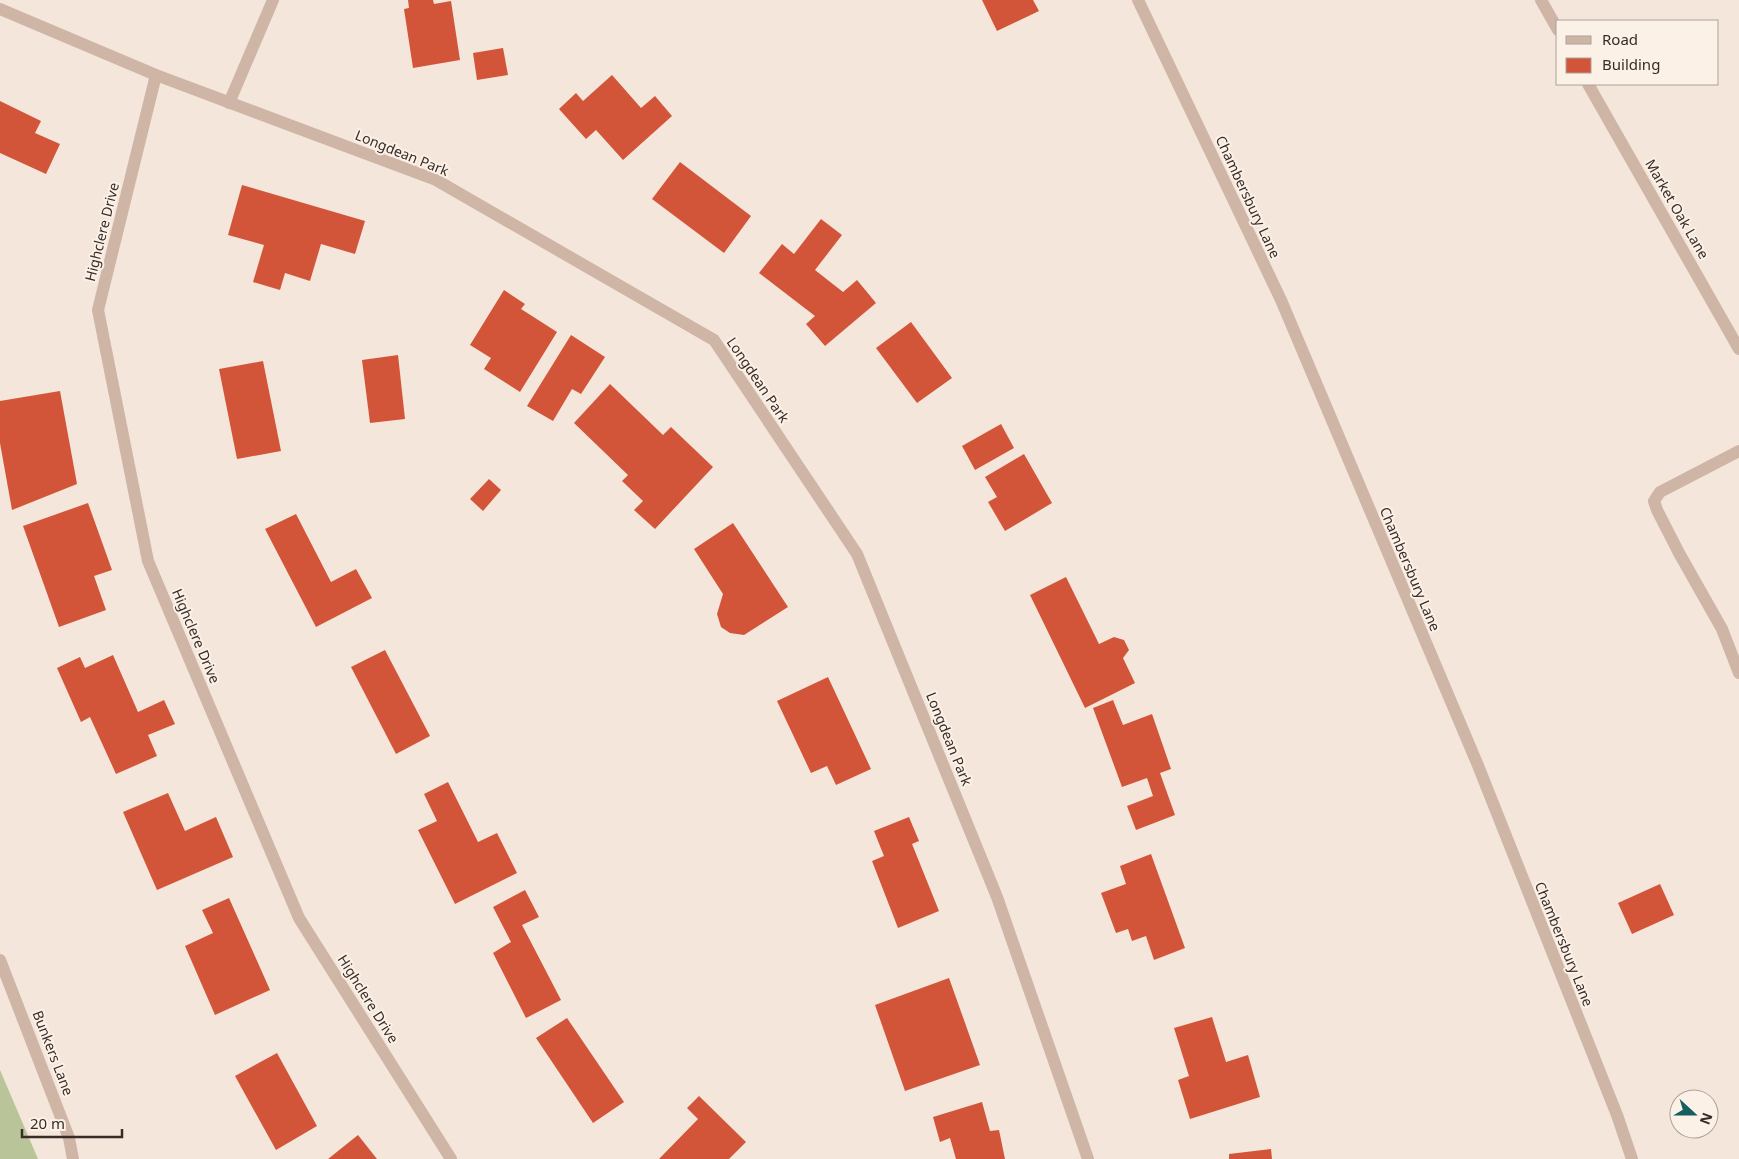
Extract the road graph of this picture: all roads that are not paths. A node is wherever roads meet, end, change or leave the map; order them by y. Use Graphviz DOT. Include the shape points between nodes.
graph roads {
  1 [pos="272,0"];
  2 [pos="1138,0"];
  3 [pos="1541,0"];
  4 [pos="0,9"];
  5 [pos="1556,26"];
  6 [pos="156,75"];
  7 [pos="1589,85"];
  8 [pos="229,103"];
  9 [pos="1739,349"];
  10 [pos="1739,451"];
  11 [pos="1739,673"];
  12 [pos="0,960"];
  13 [pos="73,1159"];
  14 [pos="451,1159"];
  15 [pos="1088,1159"];
  16 [pos="1632,1159"];
  1 -- 8 [label="street"];
  2 -- 16 [label="street, Chambersbury Lane" via="1280,300 1477,763"];
  3 -- 5 [label="street"];
  4 -- 6 [label="street, Longdean Park"];
  6 -- 8 [label="street, Longdean Park"];
  6 -- 14 [label="street, Highclere Drive" via="98,310 148,561 299,918"];
  7 -- 9 [label="street, Market Oak Lane"];
  8 -- 15 [label="street, Longdean Park" via="436,180 714,340 857,554 997,897"];
  10 -- 11 [label="street" via="1660,492 1654,501 1722,629"];
  12 -- 13 [label="street, Bunkers Lane" via="69,1138"];
}
